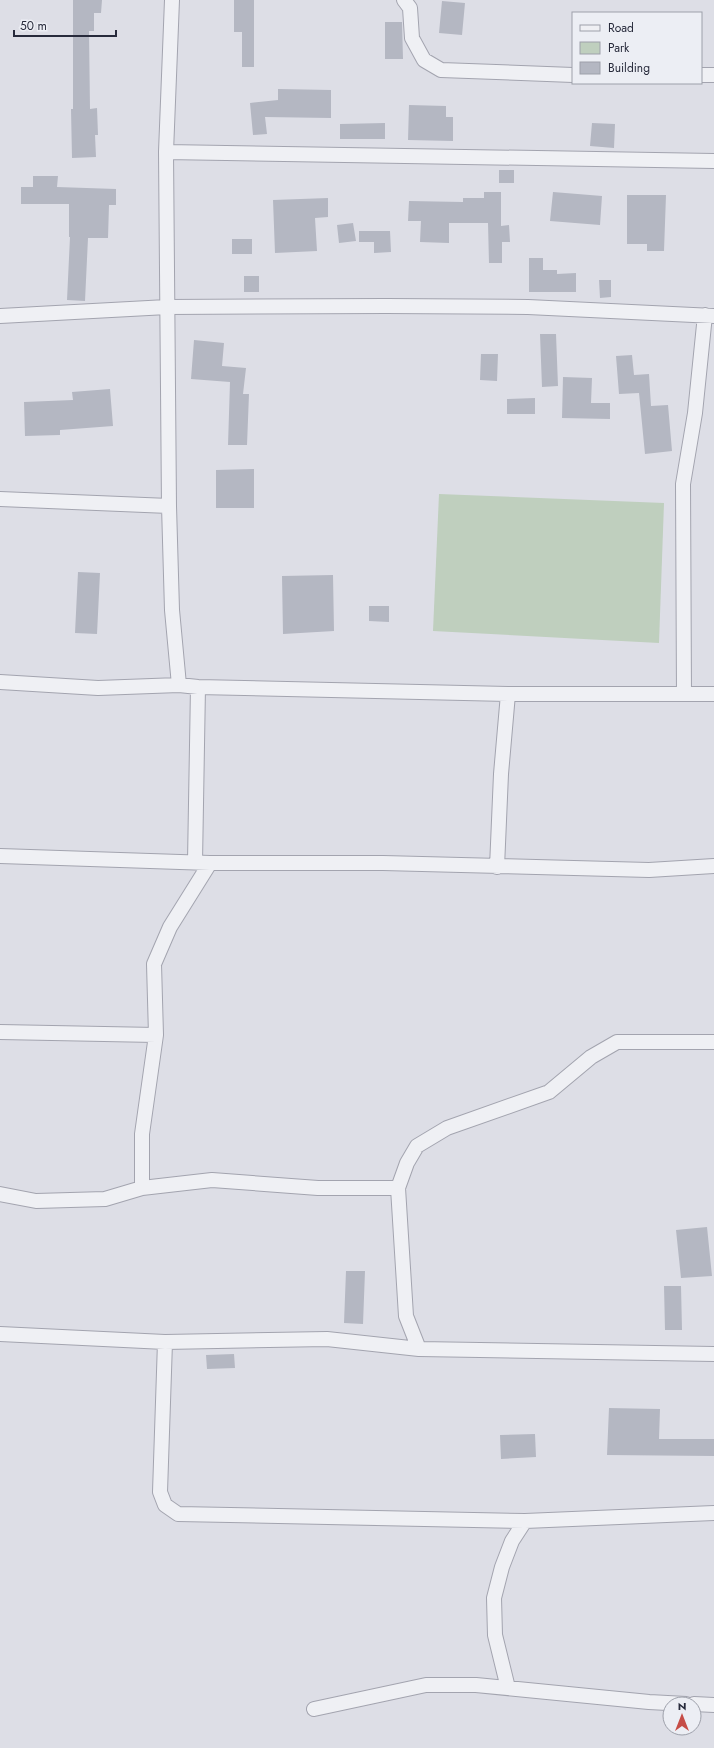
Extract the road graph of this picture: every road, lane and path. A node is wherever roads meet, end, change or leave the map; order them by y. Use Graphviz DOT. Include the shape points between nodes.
graph roads {
  1 [pos="172,0"];
  2 [pos="404,0"];
  3 [pos="572,75"];
  4 [pos="702,75"];
  5 [pos="714,75"];
  6 [pos="166,152"];
  7 [pos="714,161"];
  8 [pos="167,307"];
  9 [pos="0,316"];
  10 [pos="709,316"];
  11 [pos="0,499"];
  12 [pos="169,506"];
  13 [pos="0,682"];
  14 [pos="180,685"];
  15 [pos="198,687"];
  16 [pos="508,694"];
  17 [pos="684,694"];
  18 [pos="714,694"];
  19 [pos="0,856"];
  20 [pos="195,862"];
  21 [pos="210,863"];
  22 [pos="714,866"];
  23 [pos="497,867"];
  24 [pos="0,1032"];
  25 [pos="156,1035"];
  26 [pos="714,1042"];
  27 [pos="142,1188"];
  28 [pos="398,1188"];
  29 [pos="0,1194"];
  30 [pos="0,1334"];
  31 [pos="165,1342"];
  32 [pos="419,1349"];
  33 [pos="714,1354"];
  34 [pos="714,1513"];
  35 [pos="525,1521"];
  36 [pos="508,1688"];
  37 [pos="662,1703"];
  38 [pos="702,1705"];
  39 [pos="714,1706"];
  40 [pos="314,1709"];
  1 -- 6 [label="street"];
  2 -- 3 [label="street" via="410,8 412,38 424,60 441,70"];
  4 -- 5 [label="street"];
  6 -- 7 [label="street"];
  6 -- 8 [label="street"];
  8 -- 9 [label="street"];
  8 -- 10 [label="street" via="528,307"];
  8 -- 12 [label="street"];
  10 -- 17 [label="street" via="683,484"];
  11 -- 12 [label="street"];
  12 -- 14 [label="street" via="172,610"];
  13 -- 14 [label="street" via="98,688"];
  14 -- 15 [label="street"];
  15 -- 16 [label="street"];
  15 -- 20 [label="street"];
  16 -- 17 [label="street"];
  16 -- 23 [label="street"];
  17 -- 18 [label="street"];
  19 -- 20 [label="street"];
  20 -- 21 [label="street"];
  21 -- 23 [label="street" via="383,863"];
  21 -- 25 [label="street" via="170,927 154,964"];
  22 -- 23 [label="street" via="649,870"];
  24 -- 25 [label="street"];
  25 -- 27 [label="street" via="142,1134"];
  26 -- 28 [label="street" via="618,1042 591,1057 548,1092 447,1128 417,1146 407,1163"];
  27 -- 28 [label="street" via="212,1180 318,1188"];
  27 -- 29 [label="street" via="105,1199 36,1201"];
  28 -- 32 [label="street" via="406,1316"];
  30 -- 31 [label="street"];
  31 -- 32 [label="street" via="327,1339"];
  31 -- 35 [label="street" via="160,1492 165,1505 178,1514"];
  32 -- 33 [label="street"];
  34 -- 35 [label="street"];
  35 -- 36 [label="street" via="512,1540 494,1598 495,1635"];
  36 -- 37 [label="street"];
  36 -- 40 [label="street" via="426,1685"];
  38 -- 39 [label="street"];
}
